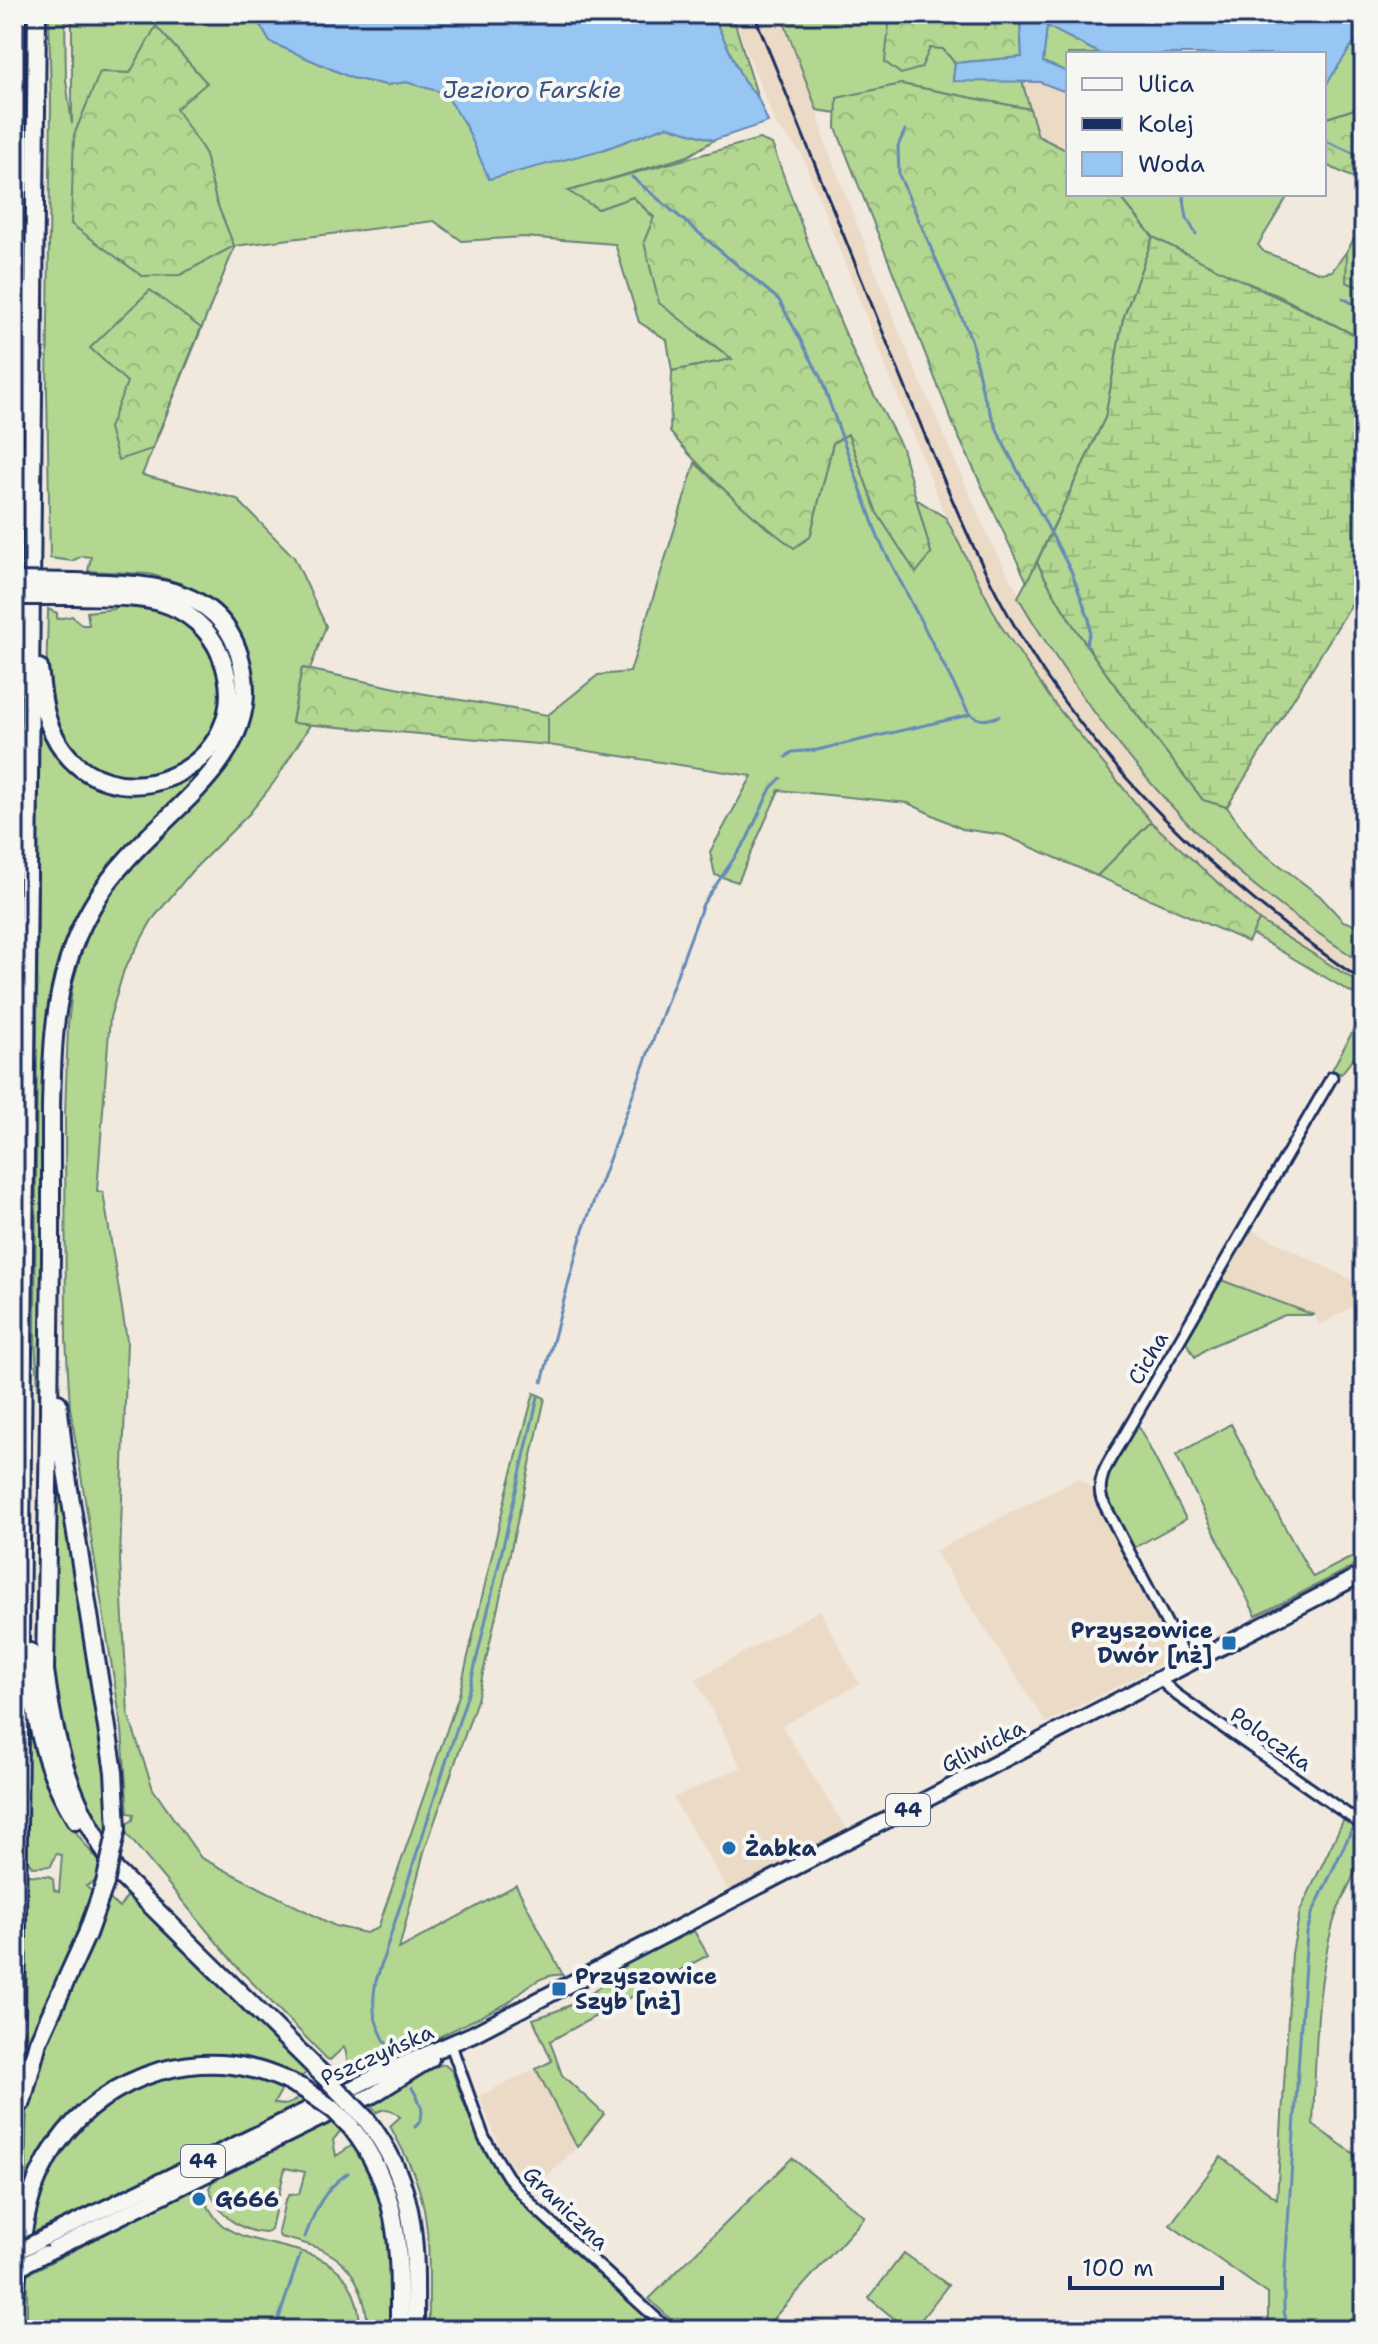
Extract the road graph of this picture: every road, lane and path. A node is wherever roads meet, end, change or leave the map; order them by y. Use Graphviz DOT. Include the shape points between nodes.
graph roads {
  1 [pos="16,14"];
  2 [pos="37,14"];
  3 [pos="14,163"];
  4 [pos="14,581"];
  5 [pos="75,589"];
  6 [pos="14,596"];
  7 [pos="31,608"];
  8 [pos="1332,1077"];
  9 [pos="50,1338"];
  10 [pos="21,1549"];
  11 [pos="1364,1573"];
  12 [pos="1188,1664"];
  13 [pos="1159,1679"];
  14 [pos="1364,1826"];
  15 [pos="111,1878"];
  16 [pos="451,2045"];
  17 [pos="358,2123"];
  18 [pos="15,2134"];
  19 [pos="14,2211"];
  20 [pos="14,2253"];
  21 [pos="14,2270"];
  22 [pos="14,2298"];
  23 [pos="399,2330"];
  24 [pos="415,2330"];
  25 [pos="669,2330"];
  1 -- 3 [label="highway"];
  2 -- 7 [label="highway"];
  4 -- 5 [label="highway, bridge"];
  5 -- 6 [label="highway, bridge"];
  5 -- 7 [label="highway" via="179,609 218,649 229,691 223,724 207,752 178,776 131,785 102,779 74,762 47,720"];
  5 -- 9 [label="highway" via="151,585 200,603 233,643 245,697 240,727 228,751 108,882 68,960 52,1048"];
  7 -- 10 [label="highway"];
  8 -- 12 [label="street, Cicha" via="1099,1484 1102,1500"];
  9 -- 15 [label="highway, bridge" via="114,1772 117,1829"];
  9 -- 15 [label="highway" via="45,1670 63,1765"];
  10 -- 15 [label="highway" via="32,1689 44,1755"];
  10 -- 18 [label="highway"];
  11 -- 12 [label="main road, Gliwicka / 44"];
  12 -- 13 [label="main road, Gliwicka / 44"];
  13 -- 14 [label="street, Poloczka"];
  13 -- 16 [label="main road, Gliwicka / 44"];
  15 -- 17 [label="highway, bridge" via="324,2076"];
  15 -- 18 [label="highway" via="38,2042"];
  16 -- 20 [label="main road, Pszczyńska / 44, bridge"];
  16 -- 21 [label="main road, Pszczyńska / 44, bridge" via="373,2095"];
  16 -- 25 [label="street, Graniczna" via="484,2138 508,2177"];
  17 -- 22 [label="highway, bridge" via="304,2089 254,2069 190,2064 116,2089 72,2124 41,2171 25,2223"];
  17 -- 23 [label="highway" via="390,2196 399,2252"];
  17 -- 24 [label="highway" via="394,2161 410,2210"];
  18 -- 19 [label="highway"];
}
